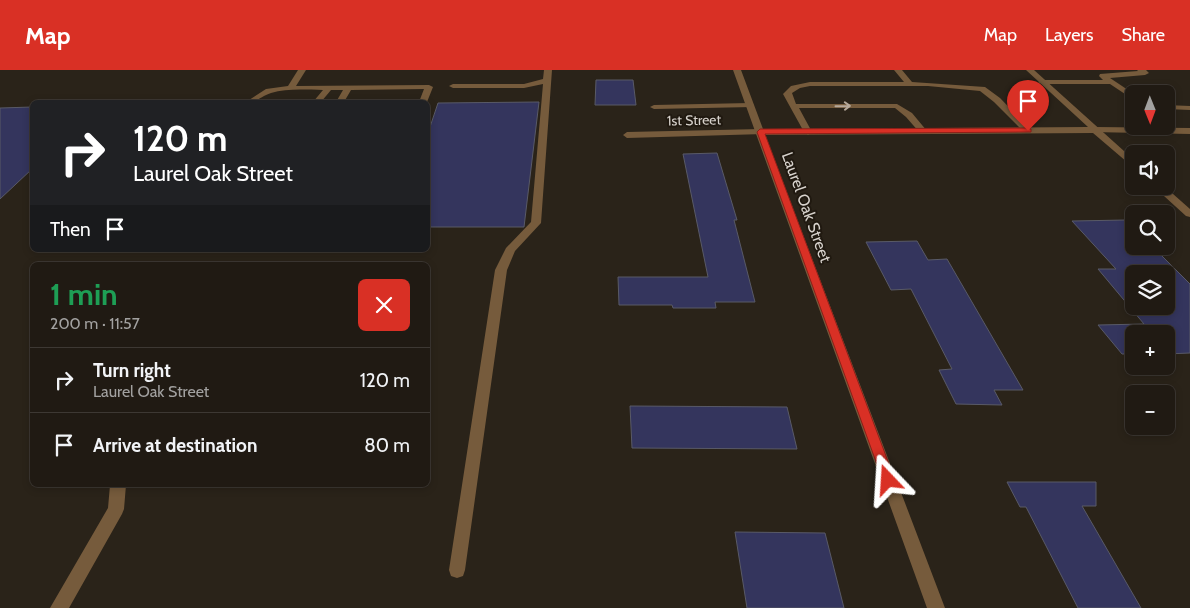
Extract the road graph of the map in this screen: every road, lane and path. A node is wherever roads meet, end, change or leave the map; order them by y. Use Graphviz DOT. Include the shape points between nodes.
graph roads {
  1 [pos="302,70"];
  2 [pos="737,70"];
  3 [pos="898,70"];
  4 [pos="1030,70"];
  5 [pos="1141,70"];
  6 [pos="547,75"];
  7 [pos="1042,82"];
  8 [pos="1110,82"];
  9 [pos="910,84"];
  10 [pos="453,86"];
  11 [pos="349,87"];
  12 [pos="291,88"];
  13 [pos="328,88"];
  14 [pos="1125,92"];
  15 [pos="253,100"];
  16 [pos="319,100"];
  17 [pos="341,100"];
  18 [pos="424,100"];
  19 [pos="750,105"];
  20 [pos="794,106"];
  21 [pos="654,107"];
  22 [pos="1175,107"];
  23 [pos="1190,108"];
  24 [pos="1095,130"];
  25 [pos="923,131"];
  26 [pos="1028,131"];
  27 [pos="1190,131"];
  28 [pos="760,132"];
  29 [pos="808,132"];
  30 [pos="627,135"];
  31 [pos="1125,157"];
  32 [pos="1168,195"];
  33 [pos="1190,214"];
  34 [pos="118,487"];
  35 [pos="457,570"];
  36 [pos="59,608"];
  37 [pos="936,608"];
  1 -- 12 [label="street"];
  2 -- 19 [label="street"];
  3 -- 9 [label="street"];
  4 -- 7 [label="street"];
  5 -- 8 [label="street" via="1145,73 1104,76"];
  6 -- 10 [label="street" via="524,86"];
  6 -- 35 [label="street" via="536,223 510,250 501,270"];
  7 -- 8 [label="street"];
  7 -- 24 [label="street"];
  8 -- 14 [label="street"];
  9 -- 20 [label="street" via="797,86 787,94"];
  9 -- 26 [label="street" via="982,89 998,100"];
  11 -- 13 [label="street"];
  11 -- 17 [label="street"];
  11 -- 18 [label="street" via="429,87"];
  12 -- 13 [label="street"];
  12 -- 15 [label="street" via="269,91"];
  13 -- 16 [label="street"];
  19 -- 21 [label="street"];
  19 -- 28 [label="street"];
  20 -- 25 [label="street, one-way" via="897,106"];
  20 -- 29 [label="street"];
  22 -- 23 [label="street"];
  24 -- 26 [label="street, Laurel Oak Street"];
  24 -- 27 [label="street, Laurel Oak Street"];
  24 -- 31 [label="street"];
  25 -- 26 [label="street, Laurel Oak Street"];
  25 -- 29 [label="street, Laurel Oak Street"];
  28 -- 29 [label="street, Laurel Oak Street"];
  28 -- 30 [label="street, 1st Street"];
  28 -- 37 [label="street, Laurel Oak Street"];
  32 -- 33 [label="street"];
  34 -- 36 [label="street" via="116,509"];
}
